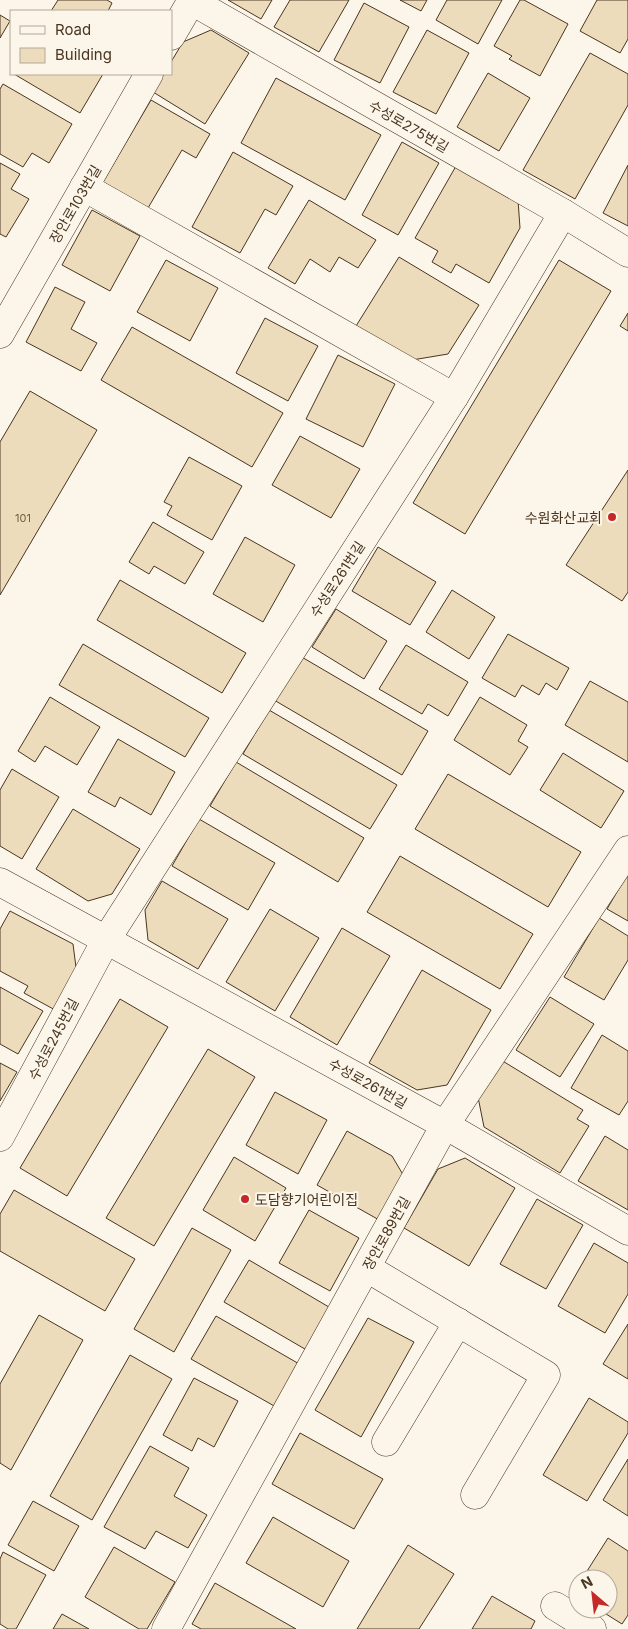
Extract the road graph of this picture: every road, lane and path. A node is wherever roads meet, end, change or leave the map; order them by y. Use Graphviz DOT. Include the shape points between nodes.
graph roads {
  1 [pos="191,0"];
  2 [pos="172,34"];
  3 [pos="148,75"];
  4 [pos="84,187"];
  5 [pos="563,213"];
  6 [pos="628,254"];
  7 [pos="0,334"];
  8 [pos="454,397"];
  9 [pos="628,850"];
  10 [pos="0,882"];
  11 [pos="106,940"];
  12 [pos="445,1126"];
  13 [pos="0,1137"];
  14 [pos="628,1231"];
  15 [pos="367,1268"];
  16 [pos="458,1322"];
  17 [pos="386,1442"];
  18 [pos="475,1495"];
  19 [pos="555,1606"];
  20 [pos="166,1629"];
  21 [pos="592,1629"];
  1 -- 2 [label="street"];
  1 -- 5 [label="street, 수성로275번길"];
  3 -- 4 [label="street, 장안로103번길"];
  4 -- 7 [label="street, 장안로103번길"];
  4 -- 8 [label="street"];
  5 -- 6 [label="street, 수성로275번길"];
  5 -- 8 [label="street, 수성로261번길"];
  8 -- 11 [label="street, 수성로261번길"];
  9 -- 12 [label="street, 장안로89번길"];
  10 -- 11 [label="street, 수성로261번길"];
  11 -- 12 [label="street, 수성로261번길"];
  11 -- 13 [label="street, 수성로245번길"];
  12 -- 14 [label="street, 수성로261번길"];
  12 -- 15 [label="street, 장안로89번길"];
  15 -- 16 [label="street"];
  15 -- 20 [label="street, 장안로89번길"];
  16 -- 17 [label="street"];
  16 -- 18 [label="street" via="546,1375"];
  19 -- 21 [label="street"];
}
